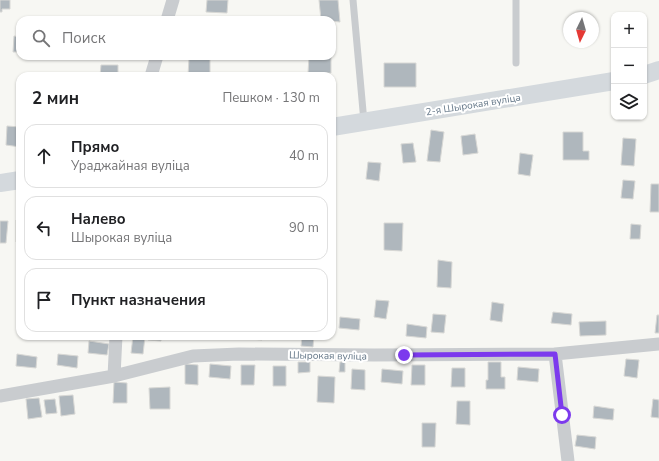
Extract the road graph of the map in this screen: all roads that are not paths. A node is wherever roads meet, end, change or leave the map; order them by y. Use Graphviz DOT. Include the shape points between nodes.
graph roads {
  1 [pos="173,0"];
  2 [pos="353,0"];
  3 [pos="516,0"];
  4 [pos="168,16"];
  5 [pos="156,60"];
  6 [pos="516,63"];
  7 [pos="659,70"];
  8 [pos="152,72"];
  9 [pos="647,74"];
  10 [pos="611,81"];
  11 [pos="364,122"];
  12 [pos="336,126"];
  13 [pos="16,181"];
  14 [pos="0,183"];
  15 [pos="116,340"];
  16 [pos="659,344"];
  17 [pos="555,354"];
  18 [pos="114,376"];
  19 [pos="0,396"];
  20 [pos="568,461"];
  1 -- 4 [label="street"];
  2 -- 11 [label="lane"];
  3 -- 6 [label="lane"];
  5 -- 8 [label="street"];
  7 -- 9 [label="street"];
  10 -- 11 [label="street, 2-я Шырокая вуліца"];
  11 -- 12 [label="street, 2-я Шырокая вуліца"];
  13 -- 14 [label="street"];
  15 -- 18 [label="street"];
  16 -- 17 [label="street, Шырокая вуліца"];
  17 -- 18 [label="street, Шырокая вуліца" via="193,356"];
  17 -- 20 [label="street"];
  18 -- 19 [label="street, Шырокая вуліца"];
}
